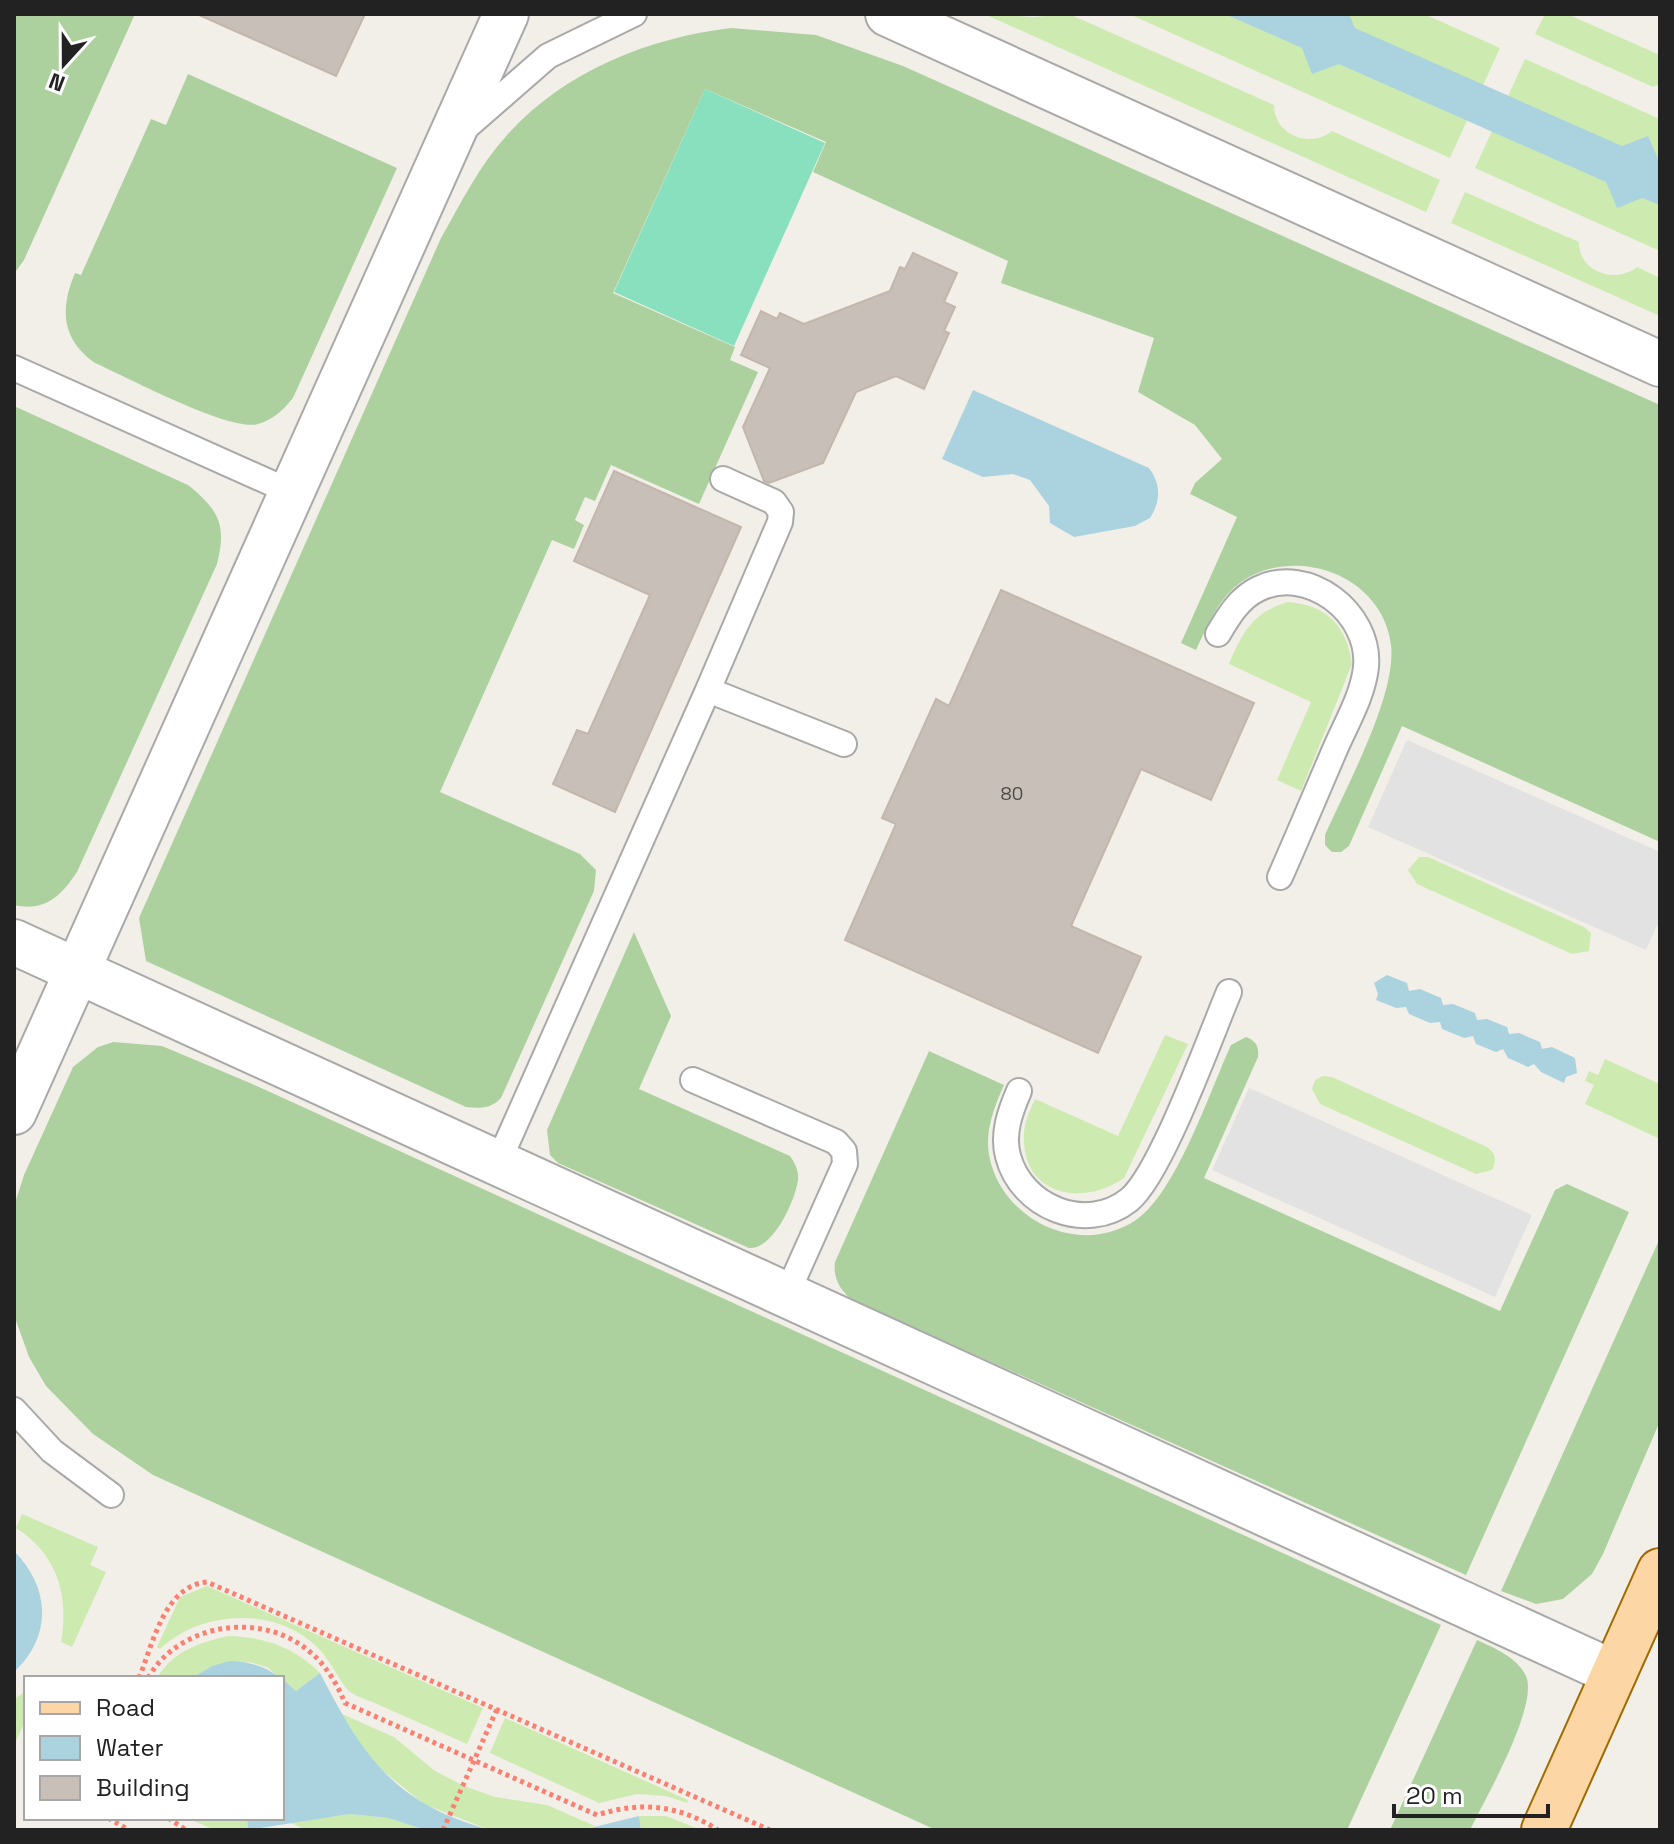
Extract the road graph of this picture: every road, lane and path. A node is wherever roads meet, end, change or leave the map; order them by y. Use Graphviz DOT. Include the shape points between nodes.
graph roads {
  1 [pos="506,14"];
  2 [pos="634,14"];
  3 [pos="888,14"];
  4 [pos="449,143"];
  5 [pos="1660,364"];
  6 [pos="14,368"];
  7 [pos="723,479"];
  8 [pos="291,492"];
  9 [pos="1218,634"];
  10 [pos="708,690"];
  11 [pos="844,744"];
  12 [pos="1280,877"];
  13 [pos="14,942"];
  14 [pos="78,971"];
  15 [pos="1229,992"];
  16 [pos="693,1080"];
  17 [pos="1019,1091"];
  18 [pos="14,1112"];
  19 [pos="497,1165"];
  20 [pos="786,1296"];
  21 [pos="14,1410"];
  22 [pos="111,1495"];
  23 [pos="1660,1571"];
  24 [pos="1614,1673"];
  25 [pos="140,1676"];
  26 [pos="150,1676"];
  27 [pos="497,1709"];
  28 [pos="474,1759"];
  29 [pos="112,1820"];
  30 [pos="129,1830"];
  31 [pos="443,1830"];
  32 [pos="718,1830"];
  33 [pos="770,1830"];
  34 [pos="1544,1830"];
  1 -- 4 [label="street"];
  2 -- 4 [label="lane" via="548,56"];
  3 -- 5 [label="street"];
  4 -- 8 [label="street"];
  6 -- 8 [label="lane"];
  7 -- 10 [label="lane" via="774,502 781,512"];
  8 -- 14 [label="street"];
  9 -- 12 [label="lane" via="1253,591 1289,583 1323,592 1345,608 1366,648 1360,692"];
  10 -- 11 [label="lane"];
  10 -- 19 [label="lane"];
  13 -- 14 [label="street"];
  14 -- 18 [label="street"];
  14 -- 19 [label="street"];
  15 -- 17 [label="lane" via="1156,1163 1129,1199 1109,1211 1062,1213 1030,1194 1016,1176 1007,1154 1006,1131"];
  16 -- 20 [label="lane" via="836,1142 844,1151 845,1164"];
  19 -- 20 [label="street"];
  20 -- 24 [label="street"];
  21 -- 22 [label="lane" via="52,1451"];
  23 -- 24 [label="main road"];
  24 -- 34 [label="main road"];
  25 -- 27 [label="path" via="176,1595 207,1582"];
  26 -- 28 [label="path" via="174,1647 200,1634 256,1627 309,1650 328,1670 345,1703"];
  27 -- 28 [label="path"];
  27 -- 33 [label="path"];
  28 -- 31 [label="path"];
  28 -- 32 [label="path" via="597,1815 638,1805 666,1806"];
  29 -- 30 [label="path"];
}
